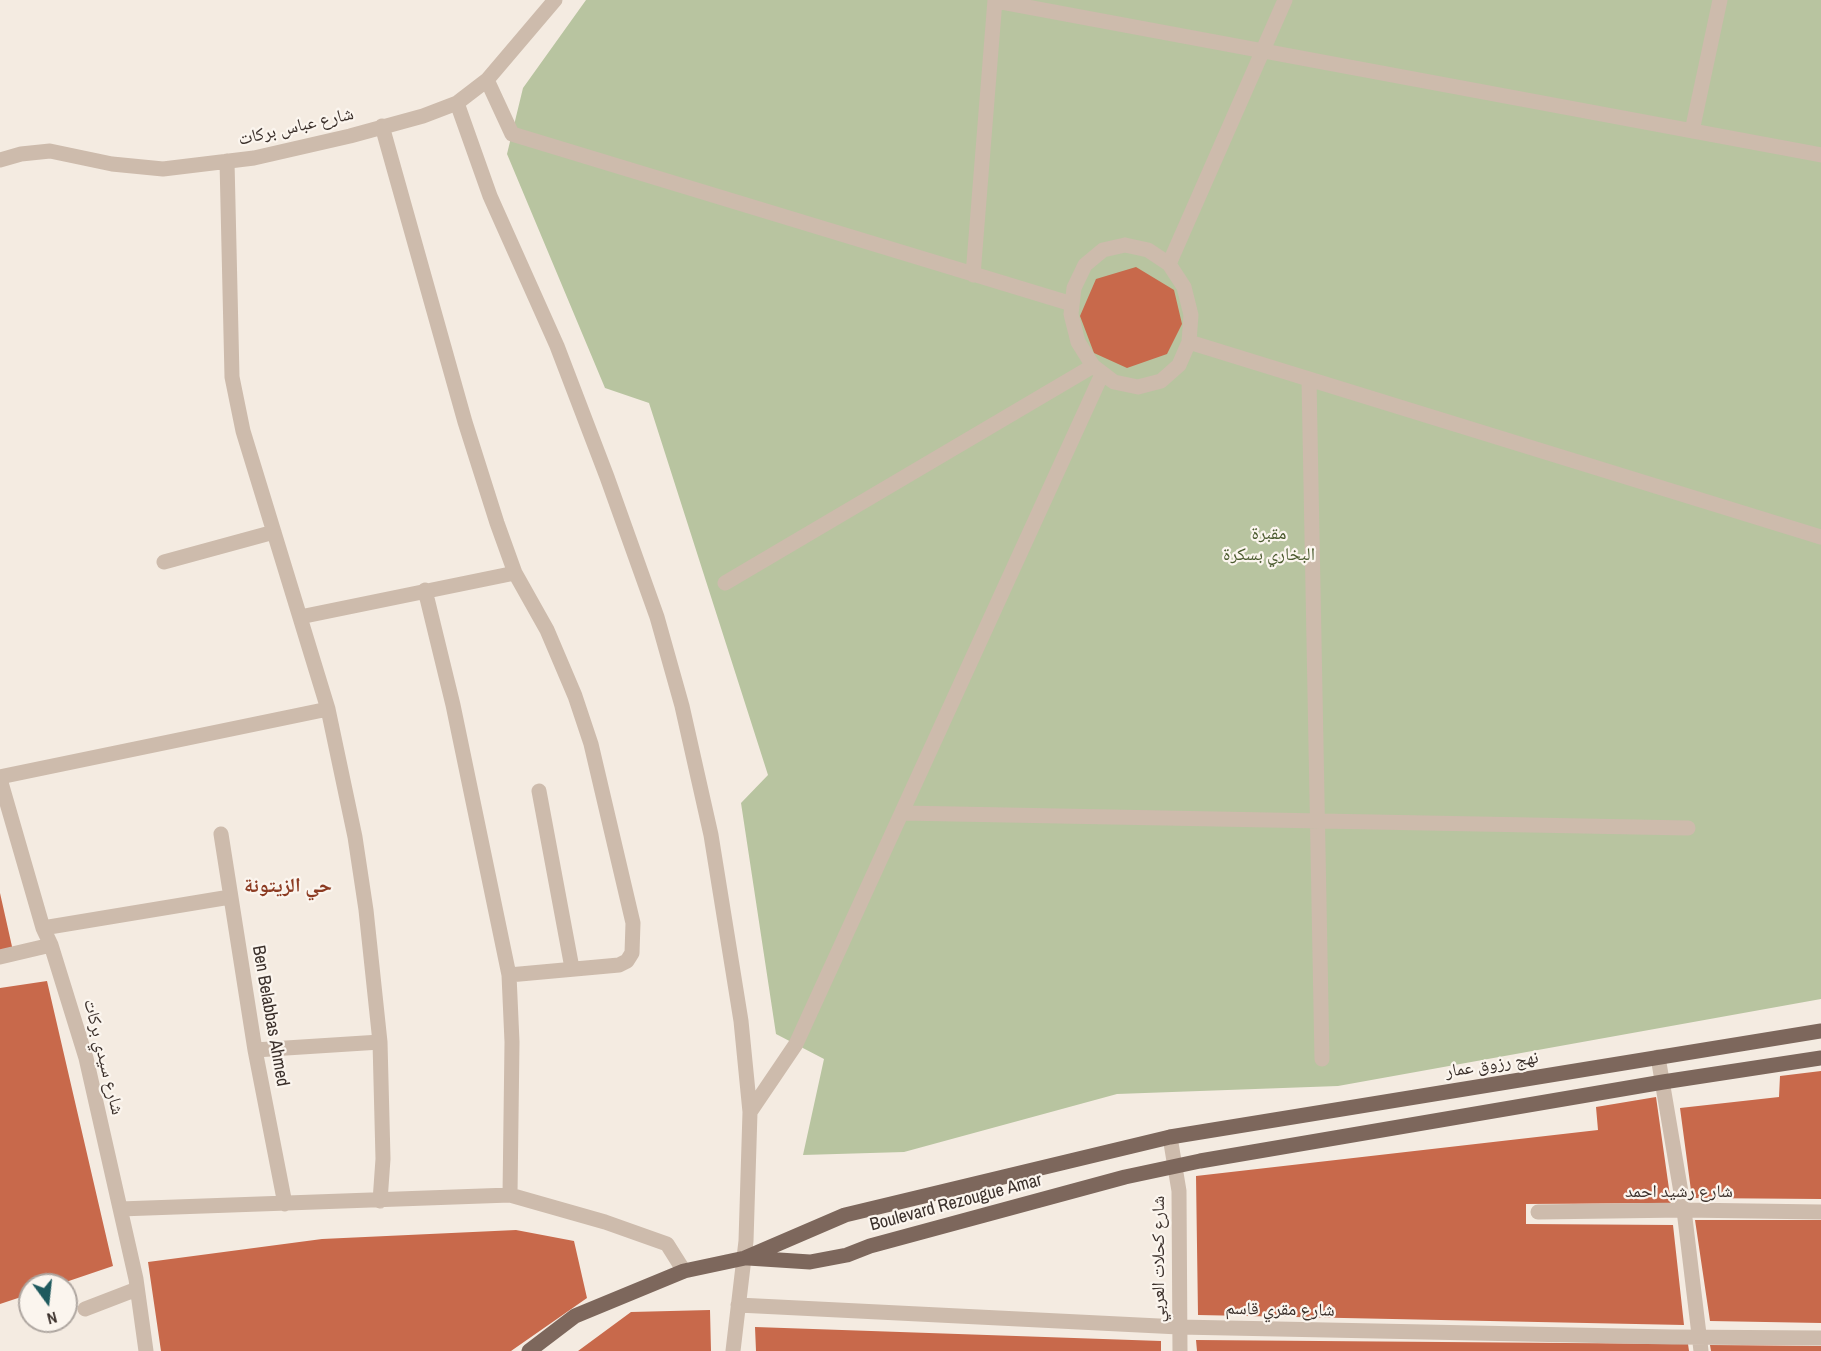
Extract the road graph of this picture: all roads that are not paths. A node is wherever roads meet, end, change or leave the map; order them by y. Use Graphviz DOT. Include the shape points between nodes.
graph roads {
  1 [pos="555,0"];
  2 [pos="1285,0"];
  3 [pos="1720,0"];
  4 [pos="995,1"];
  5 [pos="1263,51"];
  6 [pos="487,80"];
  7 [pos="457,103"];
  8 [pos="382,126"];
  9 [pos="1692,131"];
  10 [pos="1821,155"];
  11 [pos="0,160"];
  12 [pos="227,162"];
  13 [pos="1169,264"];
  14 [pos="973,275"];
  15 [pos="1072,304"];
  16 [pos="1189,342"];
  17 [pos="1098,370"];
  18 [pos="1309,379"];
  19 [pos="274,532"];
  20 [pos="1821,537"];
  21 [pos="164,562"];
  22 [pos="515,573"];
  23 [pos="725,583"];
  24 [pos="425,590"];
  25 [pos="300,617"];
  26 [pos="328,709"];
  27 [pos="0,778"];
  28 [pos="539,790"];
  29 [pos="902,813"];
  30 [pos="1317,821"];
  31 [pos="1688,828"];
  32 [pos="221,834"];
  33 [pos="230,897"];
  34 [pos="44,928"];
  35 [pos="51,945"];
  36 [pos="0,957"];
  37 [pos="572,968"];
  38 [pos="509,975"];
  39 [pos="1821,1030"];
  40 [pos="380,1042"];
  41 [pos="255,1050"];
  42 [pos="1658,1058"];
  43 [pos="1821,1058"];
  44 [pos="1322,1059"];
  45 [pos="1663,1083"];
  46 [pos="750,1112"];
  47 [pos="1170,1137"];
  48 [pos="1175,1167"];
  49 [pos="510,1195"];
  50 [pos="380,1201"];
  51 [pos="285,1204"];
  52 [pos="120,1209"];
  53 [pos="1684,1210"];
  54 [pos="1538,1212"];
  55 [pos="1821,1212"];
  56 [pos="845,1215"];
  57 [pos="745,1258"];
  58 [pos="684,1271"];
  59 [pos="137,1289"];
  60 [pos="738,1305"];
  61 [pos="85,1309"];
  62 [pos="1179,1328"];
  63 [pos="1821,1338"];
  64 [pos="1701,1344"];
  65 [pos="146,1351"];
  66 [pos="529,1351"];
  67 [pos="733,1351"];
  68 [pos="1180,1351"];
  1 -- 6 [label="street, شارع عباس بركات"];
  2 -- 5 [label="street"];
  3 -- 9 [label="street"];
  4 -- 5 [label="street"];
  4 -- 14 [label="street"];
  5 -- 9 [label="street"];
  5 -- 13 [label="street"];
  6 -- 7 [label="street, شارع عباس بركات"];
  6 -- 14 [label="street" via="512,134"];
  7 -- 8 [label="street, شارع عباس بركات"];
  7 -- 46 [label="street" via="490,196 557,346 657,617 711,835 741,1021"];
  8 -- 12 [label="street, شارع عباس بركات"];
  8 -- 22 [label="street" via="465,422"];
  9 -- 10 [label="street"];
  11 -- 12 [label="street, شارع عباس بركات" via="50,151 112,164 163,169"];
  12 -- 19 [label="street" via="232,376 243,431"];
  13 -- 15 [label="street" via="1148,250 1125,245 1103,250 1085,265 1074,288"];
  13 -- 16 [label="street" via="1184,287 1191,315"];
  14 -- 15 [label="street"];
  15 -- 17 [label="street" via="1078,342"];
  16 -- 17 [label="street" via="1179,365 1161,381 1138,387 1114,382"];
  16 -- 18 [label="street"];
  17 -- 23 [label="street"];
  17 -- 29 [label="street"];
  18 -- 20 [label="street"];
  18 -- 30 [label="street"];
  19 -- 21 [label="street"];
  19 -- 25 [label="street"];
  22 -- 24 [label="street"];
  22 -- 37 [label="street" via="547,630 575,696 591,744 633,923 632,953 627,961"];
  24 -- 25 [label="street"];
  24 -- 38 [label="street"];
  25 -- 26 [label="street"];
  26 -- 27 [label="street"];
  26 -- 40 [label="street" via="355,837"];
  27 -- 34 [label="street, شارع سيدي بركات"];
  28 -- 37 [label="street"];
  29 -- 30 [label="street"];
  29 -- 46 [label="street" via="796,1044"];
  30 -- 31 [label="street"];
  30 -- 44 [label="street"];
  32 -- 33 [label="street, Ben Belabbas Ahmed"];
  33 -- 34 [label="street"];
  33 -- 41 [label="street, Ben Belabbas Ahmed"];
  34 -- 35 [label="street, شارع سيدي بركات"];
  35 -- 36 [label="street"];
  35 -- 52 [label="street, شارع سيدي بركات" via="86,1058"];
  37 -- 38 [label="street"];
  38 -- 49 [label="street"];
  39 -- 42 [label="main road, نهج رزوق عمار"];
  40 -- 41 [label="street"];
  40 -- 50 [label="street"];
  41 -- 51 [label="street, Ben Belabbas Ahmed"];
  42 -- 45 [label="street"];
  42 -- 47 [label="main road, نهج رزوق عمار"];
  43 -- 45 [label="main road"];
  45 -- 48 [label="main road"];
  45 -- 53 [label="street"];
  46 -- 57 [label="street"];
  47 -- 48 [label="street, شارع كحلات العربي"];
  47 -- 56 [label="main road, نهج رزوق عمار"];
  48 -- 57 [label="main road, Boulevard Rezougue Amar" via="1125,1177 847,1255 810,1262"];
  48 -- 62 [label="street, شارع كحلات العربي" via="1179,1191"];
  49 -- 50 [label="street"];
  49 -- 58 [label="street" via="667,1244"];
  50 -- 51 [label="street"];
  51 -- 52 [label="street"];
  52 -- 59 [label="street, شارع سيدي بركات"];
  53 -- 54 [label="street, شارع رشيد احمد"];
  53 -- 55 [label="street, شارع رشيد احمد"];
  53 -- 64 [label="street"];
  56 -- 57 [label="main road, Boulevard Rezougue Amar"];
  57 -- 58 [label="main road, Boulevard Rezougue Amar"];
  57 -- 60 [label="street"];
  58 -- 66 [label="main road, Boulevard Rezougue Amar" via="575,1316"];
  59 -- 61 [label="street"];
  59 -- 65 [label="street, شارع سيدي بركات"];
  60 -- 62 [label="street, شارع مقري قاسم"];
  60 -- 67 [label="street"];
  62 -- 64 [label="street, شارع مقري قاسم"];
  62 -- 68 [label="street, شارع كحلات العربي"];
  63 -- 64 [label="street, شارع مقري قاسم"];
}
